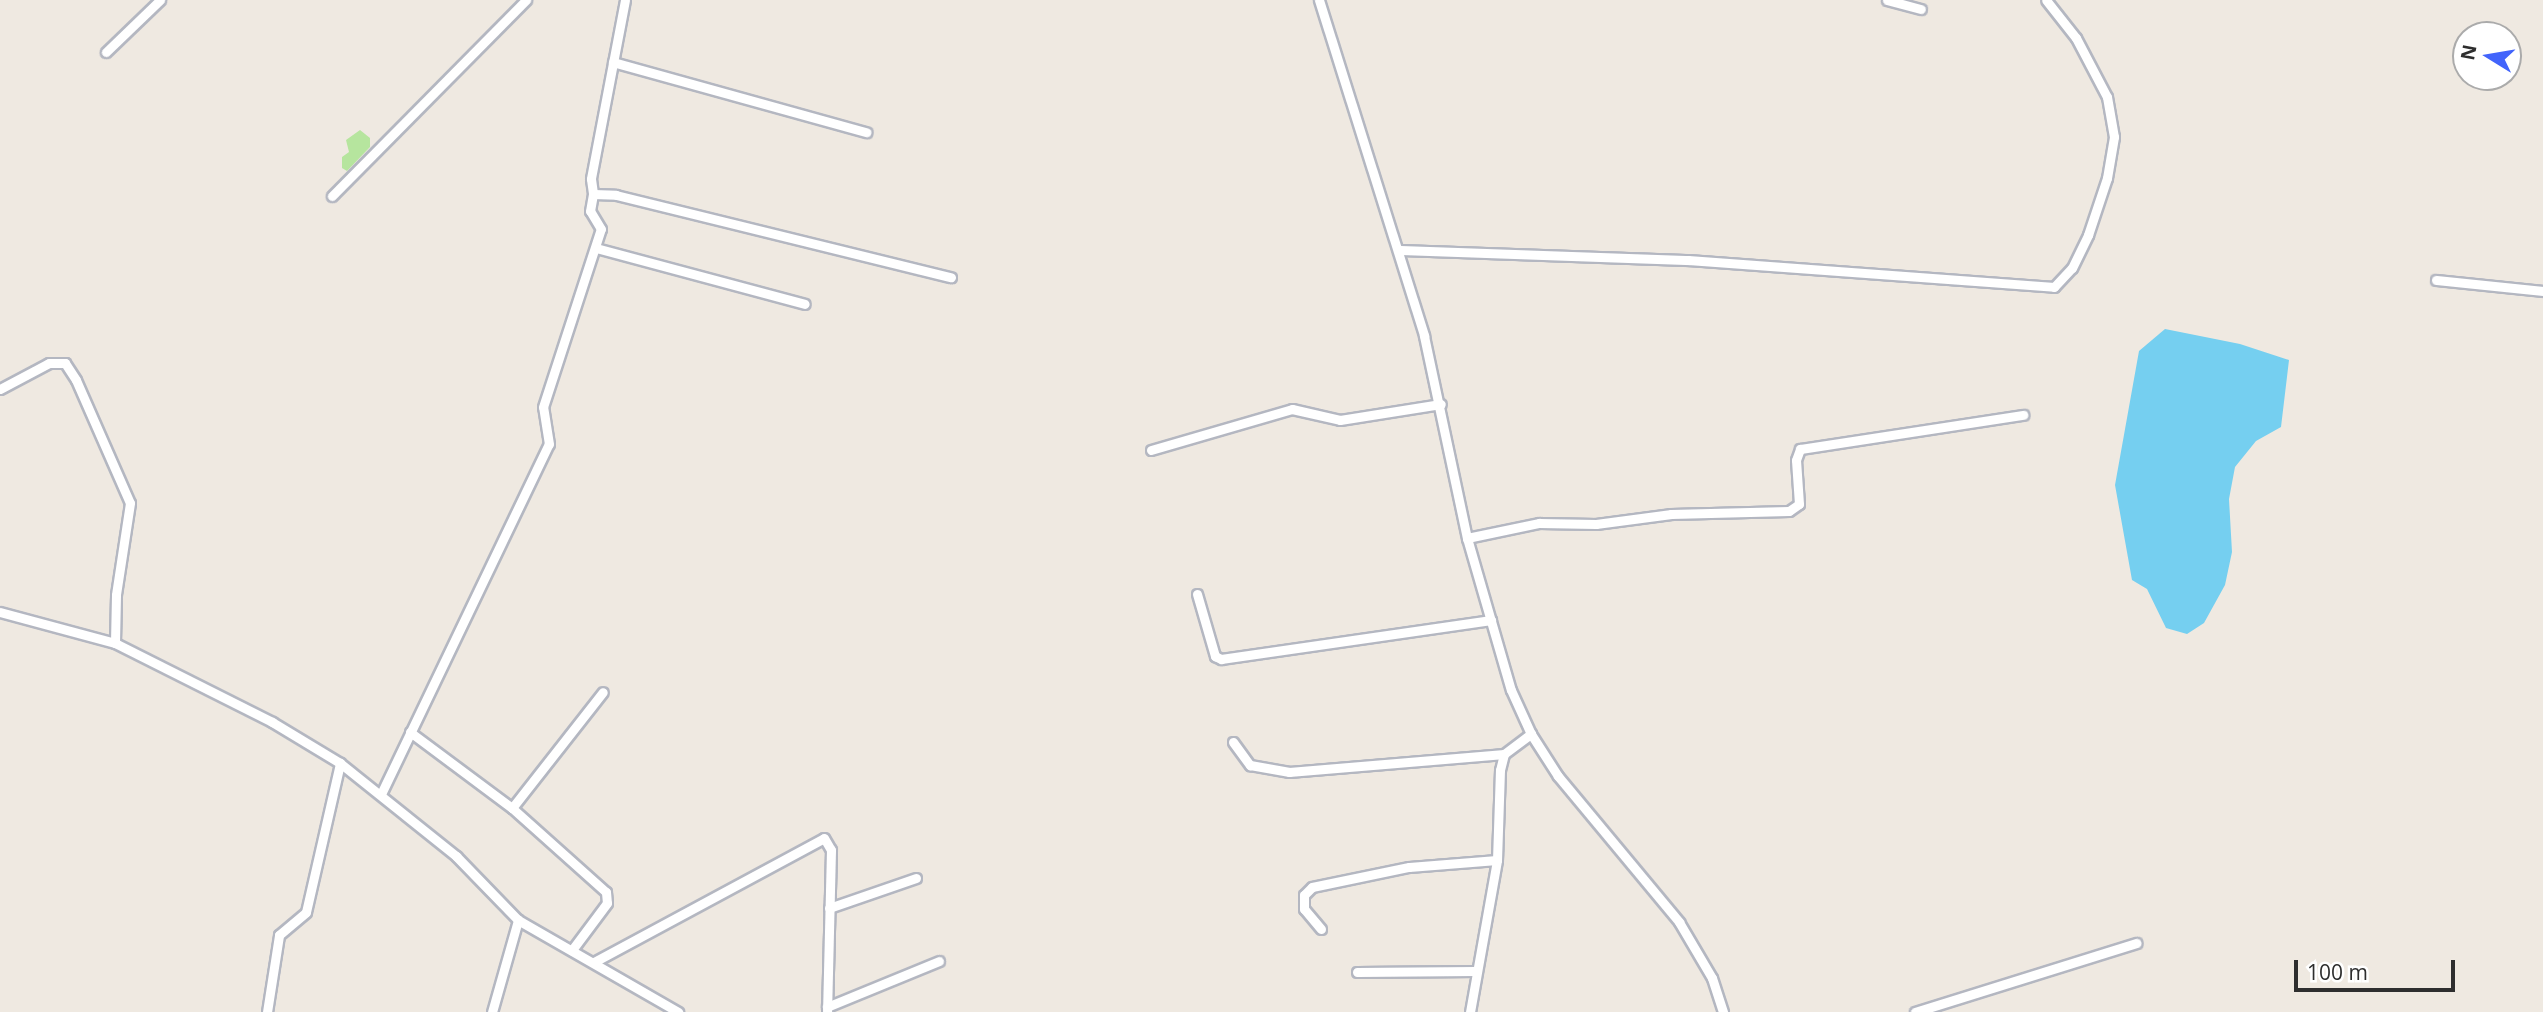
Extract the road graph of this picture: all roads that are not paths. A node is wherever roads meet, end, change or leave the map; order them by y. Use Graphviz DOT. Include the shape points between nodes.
graph roads {
  1 [pos="160,0"];
  2 [pos="526,0"];
  3 [pos="625,0"];
  4 [pos="1319,0"];
  5 [pos="1887,0"];
  6 [pos="2046,0"];
  7 [pos="1921,9"];
  8 [pos="106,51"];
  9 [pos="613,62"];
  10 [pos="866,132"];
  11 [pos="593,194"];
  12 [pos="331,196"];
  13 [pos="596,248"];
  14 [pos="1398,250"];
  15 [pos="951,277"];
  16 [pos="2436,280"];
  17 [pos="2543,291"];
  18 [pos="805,304"];
  19 [pos="0,388"];
  20 [pos="1441,404"];
  21 [pos="2023,415"];
  22 [pos="1151,450"];
  23 [pos="1467,538"];
  24 [pos="1197,594"];
  25 [pos="0,612"];
  26 [pos="1491,620"];
  27 [pos="114,643"];
  28 [pos="603,692"];
  29 [pos="410,732"];
  30 [pos="1531,734"];
  31 [pos="1233,742"];
  32 [pos="1504,754"];
  33 [pos="340,763"];
  34 [pos="380,794"];
  35 [pos="512,808"];
  36 [pos="1497,860"];
  37 [pos="916,878"];
  38 [pos="829,908"];
  39 [pos="518,920"];
  40 [pos="1321,929"];
  41 [pos="2136,943"];
  42 [pos="572,950"];
  43 [pos="939,961"];
  44 [pos="594,962"];
  45 [pos="1476,971"];
  46 [pos="1357,972"];
  47 [pos="827,1009"];
  48 [pos="1937,1009"];
  49 [pos="267,1012"];
  50 [pos="492,1012"];
  51 [pos="678,1012"];
  52 [pos="1470,1012"];
  53 [pos="1723,1012"];
  54 [pos="1915,1012"];
  1 -- 8 [label="street"];
  2 -- 12 [label="street"];
  3 -- 9 [label="street"];
  4 -- 14 [label="street"];
  5 -- 7 [label="street"];
  6 -- 14 [label="street" via="2076,38 2107,97 2113,137 2107,178 2088,235 2072,268 2054,287 1688,260"];
  9 -- 10 [label="street"];
  9 -- 11 [label="street" via="591,179"];
  11 -- 13 [label="street" via="590,211 601,229"];
  11 -- 15 [label="street" via="616,195"];
  13 -- 18 [label="street"];
  13 -- 29 [label="street" via="544,407 550,444"];
  14 -- 20 [label="street"];
  16 -- 17 [label="street"];
  19 -- 27 [label="street" via="49,363 65,363 76,380 130,503"];
  20 -- 22 [label="street" via="1340,420 1292,409"];
  20 -- 23 [label="street"];
  21 -- 23 [label="street" via="1800,449 1796,460 1799,504 1789,511 1671,514 1596,524 1539,523"];
  23 -- 26 [label="street"];
  24 -- 26 [label="street" via="1215,656 1221,659"];
  25 -- 27 [label="street"];
  26 -- 30 [label="street" via="1511,690"];
  27 -- 33 [label="street" via="272,722"];
  28 -- 35 [label="street"];
  29 -- 34 [label="street"];
  29 -- 35 [label="street"];
  30 -- 32 [label="street"];
  30 -- 53 [label="street" via="1598,828 1679,922 1712,978"];
  31 -- 32 [label="street" via="1250,765 1289,772"];
  32 -- 36 [label="street"];
  33 -- 34 [label="street"];
  33 -- 49 [label="street" via="306,912 279,935"];
  34 -- 39 [label="street" via="456,856"];
  35 -- 42 [label="street" via="608,897"];
  36 -- 40 [label="street" via="1409,867 1312,887 1304,895 1304,909"];
  36 -- 45 [label="street"];
  37 -- 38 [label="street"];
  38 -- 44 [label="street" via="831,850 824,838"];
  38 -- 47 [label="street"];
  39 -- 42 [label="street"];
  39 -- 50 [label="street"];
  41 -- 48 [label="street"];
  42 -- 44 [label="street"];
  43 -- 47 [label="street"];
  44 -- 51 [label="street"];
  45 -- 46 [label="street"];
  45 -- 52 [label="street"];
  48 -- 54 [label="street"];
}
